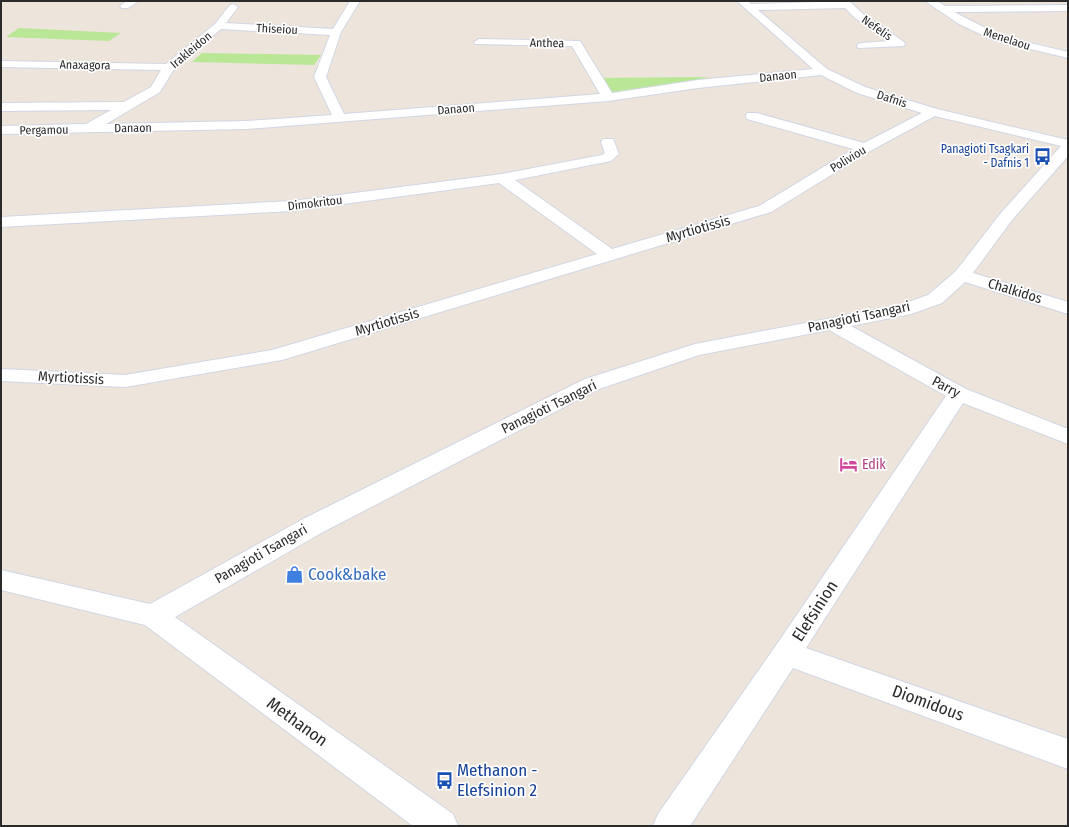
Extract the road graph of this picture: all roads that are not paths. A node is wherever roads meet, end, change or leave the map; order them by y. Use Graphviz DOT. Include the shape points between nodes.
graph roads {
  1 [pos="355,1"];
  2 [pos="930,1"];
  3 [pos="846,3"];
  4 [pos="746,4"];
  5 [pos="233,7"];
  6 [pos="1068,8"];
  7 [pos="942,9"];
  8 [pos="219,26"];
  9 [pos="336,32"];
  10 [pos="479,42"];
  11 [pos="862,46"];
  12 [pos="1068,55"];
  13 [pos="1,64"];
  14 [pos="169,67"];
  15 [pos="823,71"];
  16 [pos="608,97"];
  17 [pos="128,106"];
  18 [pos="1,107"];
  19 [pos="933,112"];
  20 [pos="752,116"];
  21 [pos="340,118"];
  22 [pos="88,129"];
  23 [pos="1,130"];
  24 [pos="608,142"];
  25 [pos="1068,144"];
  26 [pos="1068,147"];
  27 [pos="865,148"];
  28 [pos="502,178"];
  29 [pos="764,209"];
  30 [pos="1,222"];
  31 [pos="609,255"];
  32 [pos="962,275"];
  33 [pos="1068,308"];
  34 [pos="831,323"];
  35 [pos="1,374"];
  36 [pos="958,394"];
  37 [pos="1068,437"];
  38 [pos="1,580"];
  39 [pos="153,616"];
  40 [pos="788,653"];
  41 [pos="1068,754"];
  42 [pos="441,826"];
  43 [pos="670,826"];
  1 -- 9 [label="street"];
  2 -- 7 [label="street, Menelaou"];
  3 -- 4 [label="street"];
  3 -- 11 [label="street, Nefelis" via="859,16 900,44"];
  4 -- 15 [label="street, Dafnis"];
  5 -- 8 [label="street, Irakleidon"];
  6 -- 7 [label="street"];
  7 -- 12 [label="street, Menelaou" via="996,38"];
  8 -- 9 [label="street, Thiseiou"];
  8 -- 14 [label="street, Irakleidon"];
  9 -- 21 [label="street" via="320,78"];
  10 -- 16 [label="street, Anthea" via="576,43"];
  13 -- 14 [label="street, Anaxagora"];
  14 -- 17 [label="street, Irakleidon" via="156,89"];
  15 -- 16 [label="street, Danaon"];
  15 -- 19 [label="street, Dafnis" via="862,90"];
  16 -- 21 [label="street, Danaon"];
  17 -- 18 [label="street"];
  17 -- 22 [label="street, Irakleidon"];
  19 -- 25 [label="street, Dafnis"];
  19 -- 27 [label="street, Poliviou"];
  20 -- 27 [label="street"];
  21 -- 22 [label="street, Danaon" via="246,125"];
  22 -- 23 [label="street, Pergamou"];
  24 -- 28 [label="street, Dimokritou" via="612,154 606,158"];
  26 -- 32 [label="street, Panagioti Tsangari" via="1006,217"];
  27 -- 29 [label="street, Poliviou"];
  28 -- 30 [label="street, Dimokritou" via="292,206"];
  28 -- 31 [label="street"];
  29 -- 31 [label="street, Myrtiotissis"];
  31 -- 35 [label="street, Myrtiotissis" via="276,356 125,381"];
  32 -- 33 [label="street, Chalkidos"];
  32 -- 34 [label="street, Panagioti Tsangari" via="934,299 904,310"];
  34 -- 36 [label="street, Parry"];
  34 -- 39 [label="street, Panagioti Tsangari" via="695,350 592,384 314,525"];
  36 -- 37 [label="street, Parry"];
  36 -- 40 [label="street, Elefsinion"];
  38 -- 39 [label="street"];
  39 -- 42 [label="street, Methanon"];
  40 -- 41 [label="street, Diomidous"];
  40 -- 43 [label="street, Elefsinion"];
}
